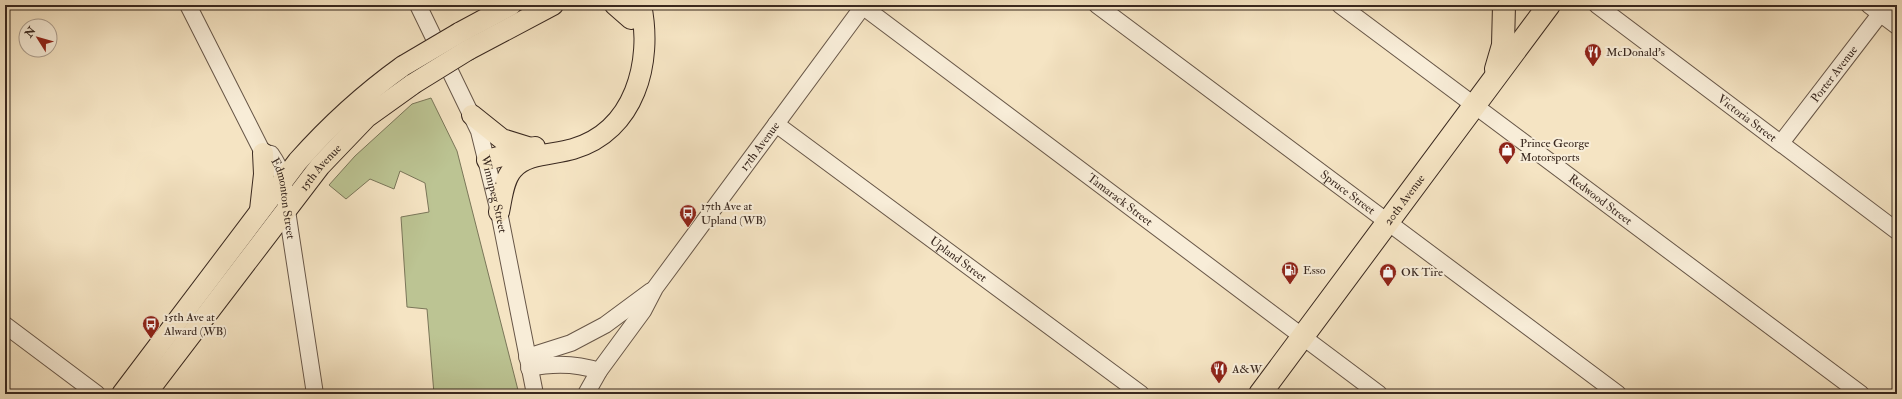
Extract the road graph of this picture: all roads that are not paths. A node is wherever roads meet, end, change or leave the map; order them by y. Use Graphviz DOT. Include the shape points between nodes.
graph roads {
  1 [pos="188,5"];
  2 [pos="418,5"];
  3 [pos="511,5"];
  4 [pos="553,5"];
  5 [pos="568,5"];
  6 [pos="615,5"];
  7 [pos="1097,5"];
  8 [pos="1340,5"];
  9 [pos="1504,5"];
  10 [pos="1549,5"];
  11 [pos="1597,5"];
  12 [pos="863,6"];
  13 [pos="1879,8"];
  14 [pos="633,10"];
  15 [pos="535,14"];
  16 [pos="1897,26"];
  17 [pos="463,41"];
  18 [pos="1492,82"];
  19 [pos="1475,105"];
  20 [pos="472,115"];
  21 [pos="776,124"];
  22 [pos="1781,143"];
  23 [pos="531,148"];
  24 [pos="263,153"];
  25 [pos="487,160"];
  26 [pos="284,179"];
  27 [pos="287,208"];
  28 [pos="260,212"];
  29 [pos="499,212"];
  30 [pos="1388,222"];
  31 [pos="1897,231"];
  32 [pos="655,288"];
  33 [pos="5,325"];
  34 [pos="1303,336"];
  35 [pos="528,363"];
  36 [pos="599,371"];
  37 [pos="97,394"];
  38 [pos="122,394"];
  39 [pos="146,394"];
  40 [pos="315,394"];
  41 [pos="535,394"];
  42 [pos="586,394"];
  43 [pos="1141,394"];
  44 [pos="1260,394"];
  45 [pos="1379,394"];
  46 [pos="1618,394"];
  47 [pos="1861,394"];
  1 -- 24 [label="street, Edmonton Street"];
  2 -- 20 [label="street, Winnipeg Street"];
  3 -- 17 [label="main road, 15th Avenue"];
  4 -- 15 [label="main road, 15th Avenue"];
  5 -- 15 [label="main road"];
  6 -- 14 [label="main road"];
  7 -- 30 [label="street, Spruce Street"];
  8 -- 19 [label="street, Redwood Street"];
  9 -- 18 [label="highway" via="1503,45"];
  10 -- 18 [label="highway, 20th Avenue"];
  11 -- 22 [label="street, Victoria Street"];
  12 -- 21 [label="street, 17th Avenue"];
  12 -- 34 [label="street, Tamarack Street"];
  13 -- 16 [label="street"];
  13 -- 22 [label="street, Porter Avenue"];
  14 -- 23 [label="main road" via="634,62 624,93 609,114 589,130 572,138"];
  14 -- 29 [label="main road" via="645,28 644,64 634,97 618,121 595,140 519,164 508,176"];
  15 -- 17 [label="main road, 15th Avenue"];
  17 -- 26 [label="main road, 15th Avenue, bridge" via="404,66 357,101 330,126"];
  17 -- 27 [label="main road, 15th Avenue, bridge" via="413,84 367,117 320,166"];
  18 -- 19 [label="highway, 20th Avenue"];
  19 -- 30 [label="highway, 20th Avenue"];
  19 -- 47 [label="street, Redwood Street"];
  20 -- 23 [label="main road" via="502,139"];
  20 -- 25 [label="street, Winnipeg Street"];
  21 -- 32 [label="street, 17th Avenue"];
  21 -- 43 [label="street, Upland Street"];
  22 -- 31 [label="street, Victoria Street"];
  23 -- 25 [label="main road"];
  24 -- 26 [label="street, Edmonton Street" via="271,154"];
  24 -- 28 [label="main road" via="264,174"];
  25 -- 29 [label="street, Winnipeg Street"];
  26 -- 27 [label="street, Edmonton Street"];
  26 -- 28 [label="main road, 15th Avenue"];
  27 -- 39 [label="main road, 15th Avenue"];
  27 -- 40 [label="street, Edmonton Street"];
  28 -- 38 [label="main road, 15th Avenue"];
  29 -- 35 [label="street, Winnipeg Street"];
  30 -- 34 [label="highway, 20th Avenue"];
  30 -- 46 [label="street, Spruce Street"];
  32 -- 35 [label="street, 17th Avenue" via="605,325"];
  32 -- 36 [label="street, 17th Avenue" via="643,311"];
  33 -- 37 [label="street"];
  34 -- 44 [label="highway, 20th Avenue"];
  34 -- 45 [label="street, Tamarack Street"];
  35 -- 36 [label="street" via="566,364"];
  35 -- 41 [label="street, Winnipeg Street"];
  36 -- 42 [label="street, 17th Avenue"];
}
